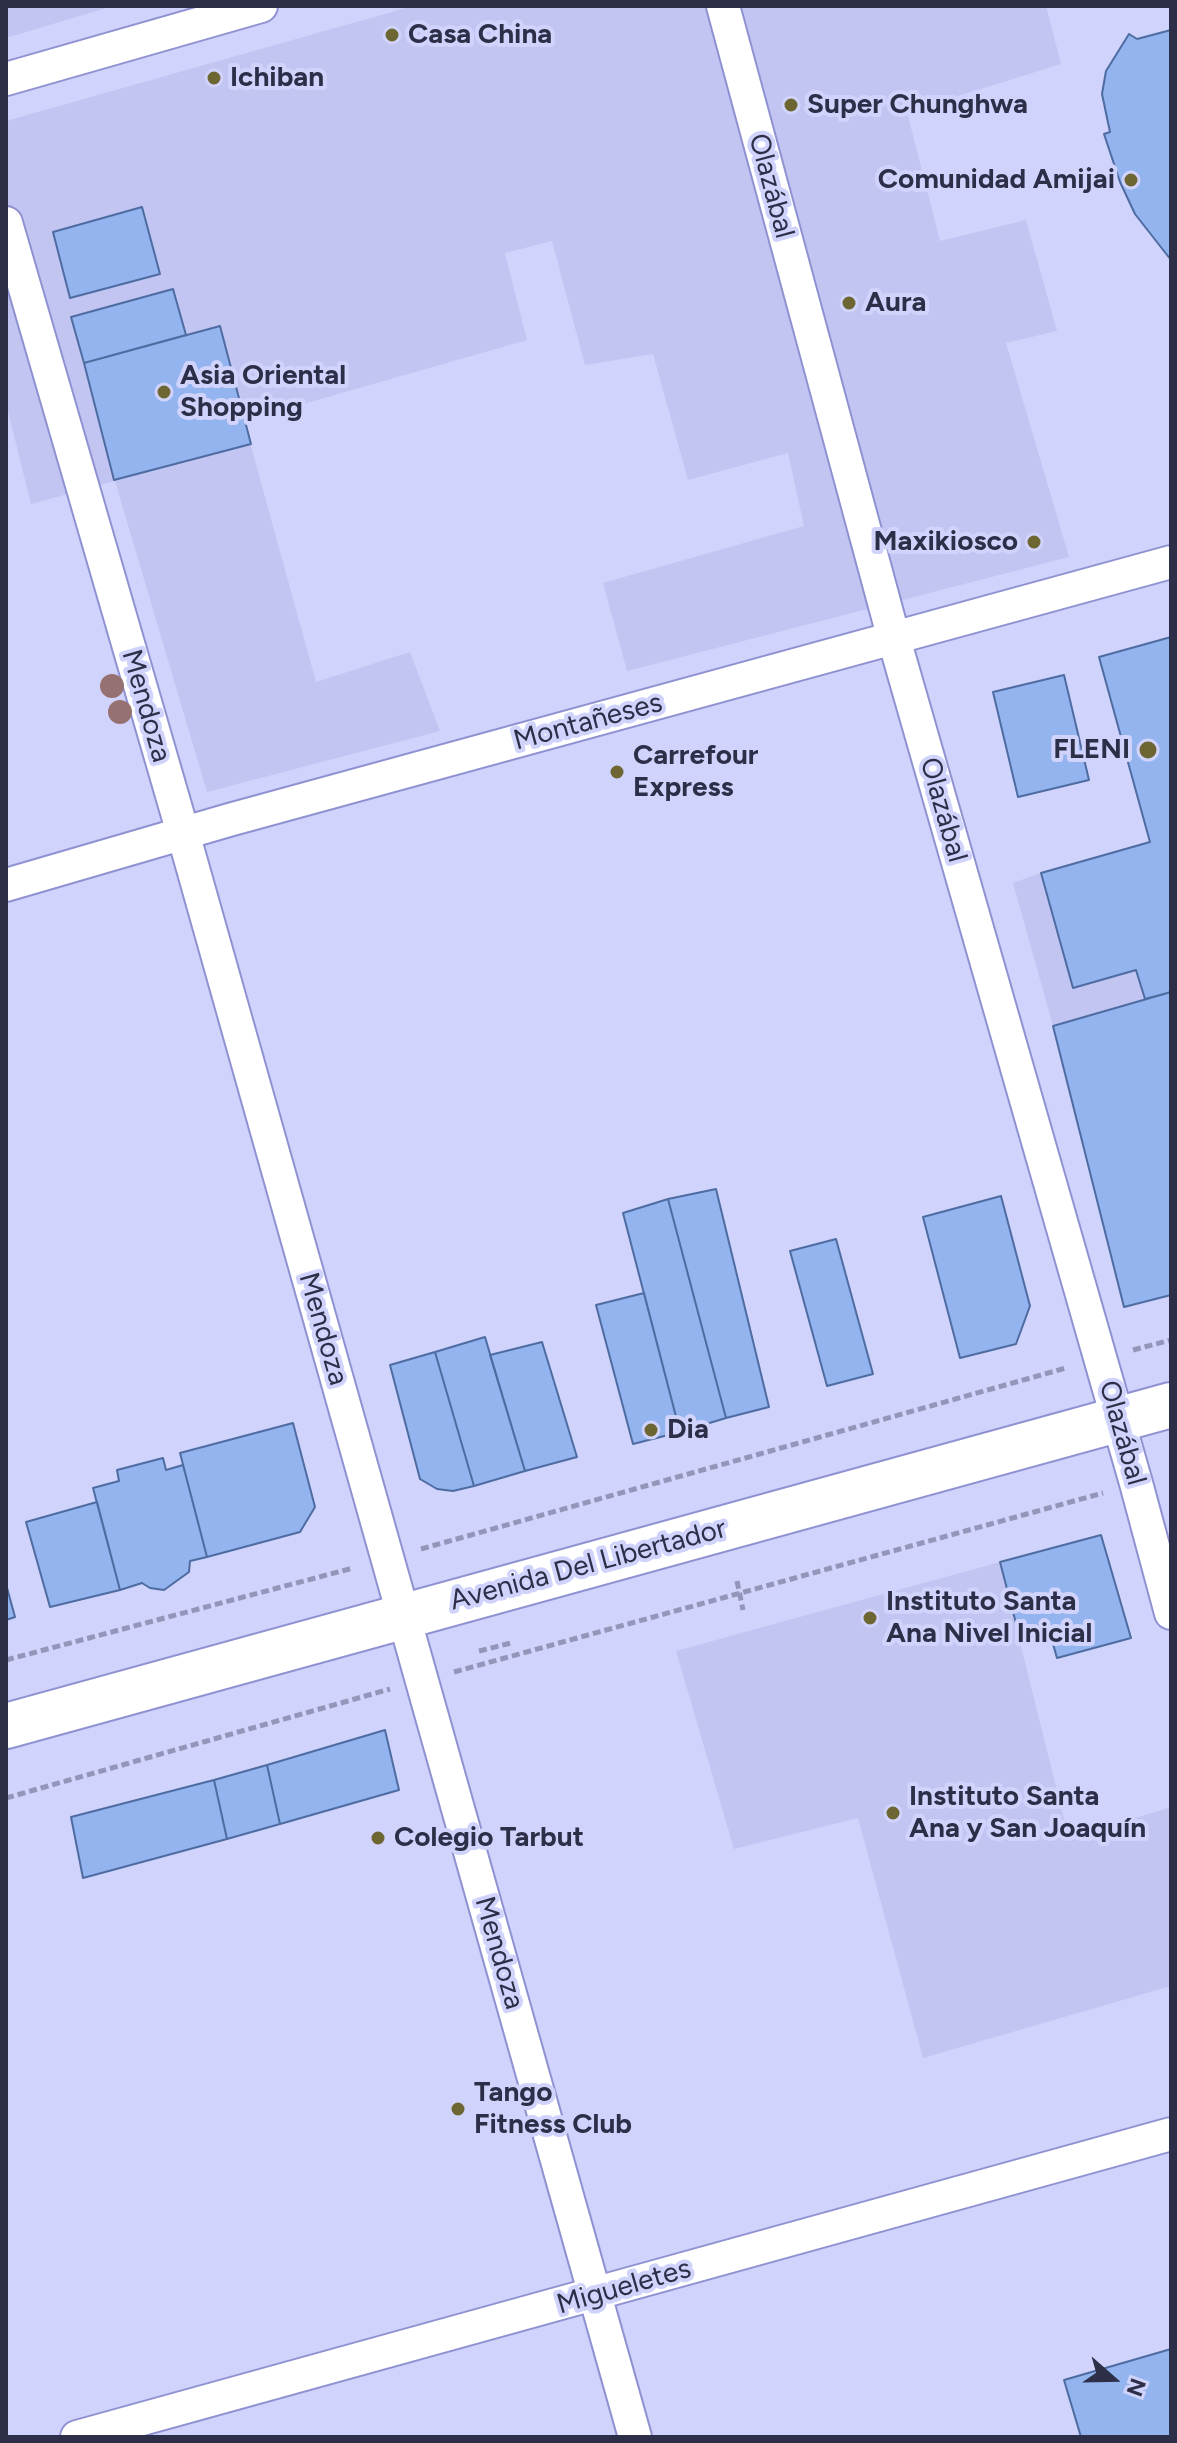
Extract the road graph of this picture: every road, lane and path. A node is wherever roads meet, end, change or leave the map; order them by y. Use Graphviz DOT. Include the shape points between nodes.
graph roads {
  1 [pos="261,6"];
  2 [pos="723,6"];
  3 [pos="6,79"];
  4 [pos="6,223"];
  5 [pos="1171,562"];
  6 [pos="894,639"];
  7 [pos="183,833"];
  8 [pos="6,885"];
  9 [pos="1171,1340"];
  10 [pos="1100,1359"];
  11 [pos="1171,1405"];
  12 [pos="1117,1420"];
  13 [pos="1136,1483"];
  14 [pos="387,1559"];
  15 [pos="737,1581"];
  16 [pos="740,1593"];
  17 [pos="743,1610"];
  18 [pos="1171,1613"];
  19 [pos="404,1616"];
  20 [pos="511,1643"];
  21 [pos="479,1651"];
  22 [pos="6,1660"];
  23 [pos="423,1680"];
  24 [pos="6,1726"];
  25 [pos="6,1798"];
  26 [pos="1171,2134"];
  27 [pos="595,2295"];
  28 [pos="77,2437"];
  29 [pos="635,2437"];
  1 -- 3 [label="street"];
  2 -- 6 [label="street, Olazábal"];
  4 -- 7 [label="street, Mendoza"];
  5 -- 6 [label="street, Montañeses"];
  6 -- 7 [label="street, Montañeses"];
  6 -- 10 [label="street, Olazábal"];
  7 -- 8 [label="street, Montañeses"];
  7 -- 14 [label="street, Mendoza"];
  9 -- 10 [label="path"];
  10 -- 12 [label="street, Olazábal"];
  10 -- 14 [label="path"];
  11 -- 12 [label="main road, Avenida Del Libertador"];
  12 -- 13 [label="street, Olazábal"];
  12 -- 19 [label="main road, Avenida Del Libertador"];
  13 -- 16 [label="path"];
  13 -- 18 [label="street, Olazábal"];
  14 -- 19 [label="street, Mendoza"];
  14 -- 22 [label="path"];
  15 -- 16 [label="path"];
  16 -- 17 [label="path"];
  16 -- 23 [label="path"];
  19 -- 23 [label="street, Mendoza"];
  19 -- 24 [label="main road, Avenida Del Libertador"];
  20 -- 21 [label="path"];
  23 -- 25 [label="path"];
  23 -- 27 [label="street, Mendoza"];
  26 -- 27 [label="street, Migueletes"];
  27 -- 28 [label="street, Migueletes"];
  27 -- 29 [label="street, Mendoza"];
}
